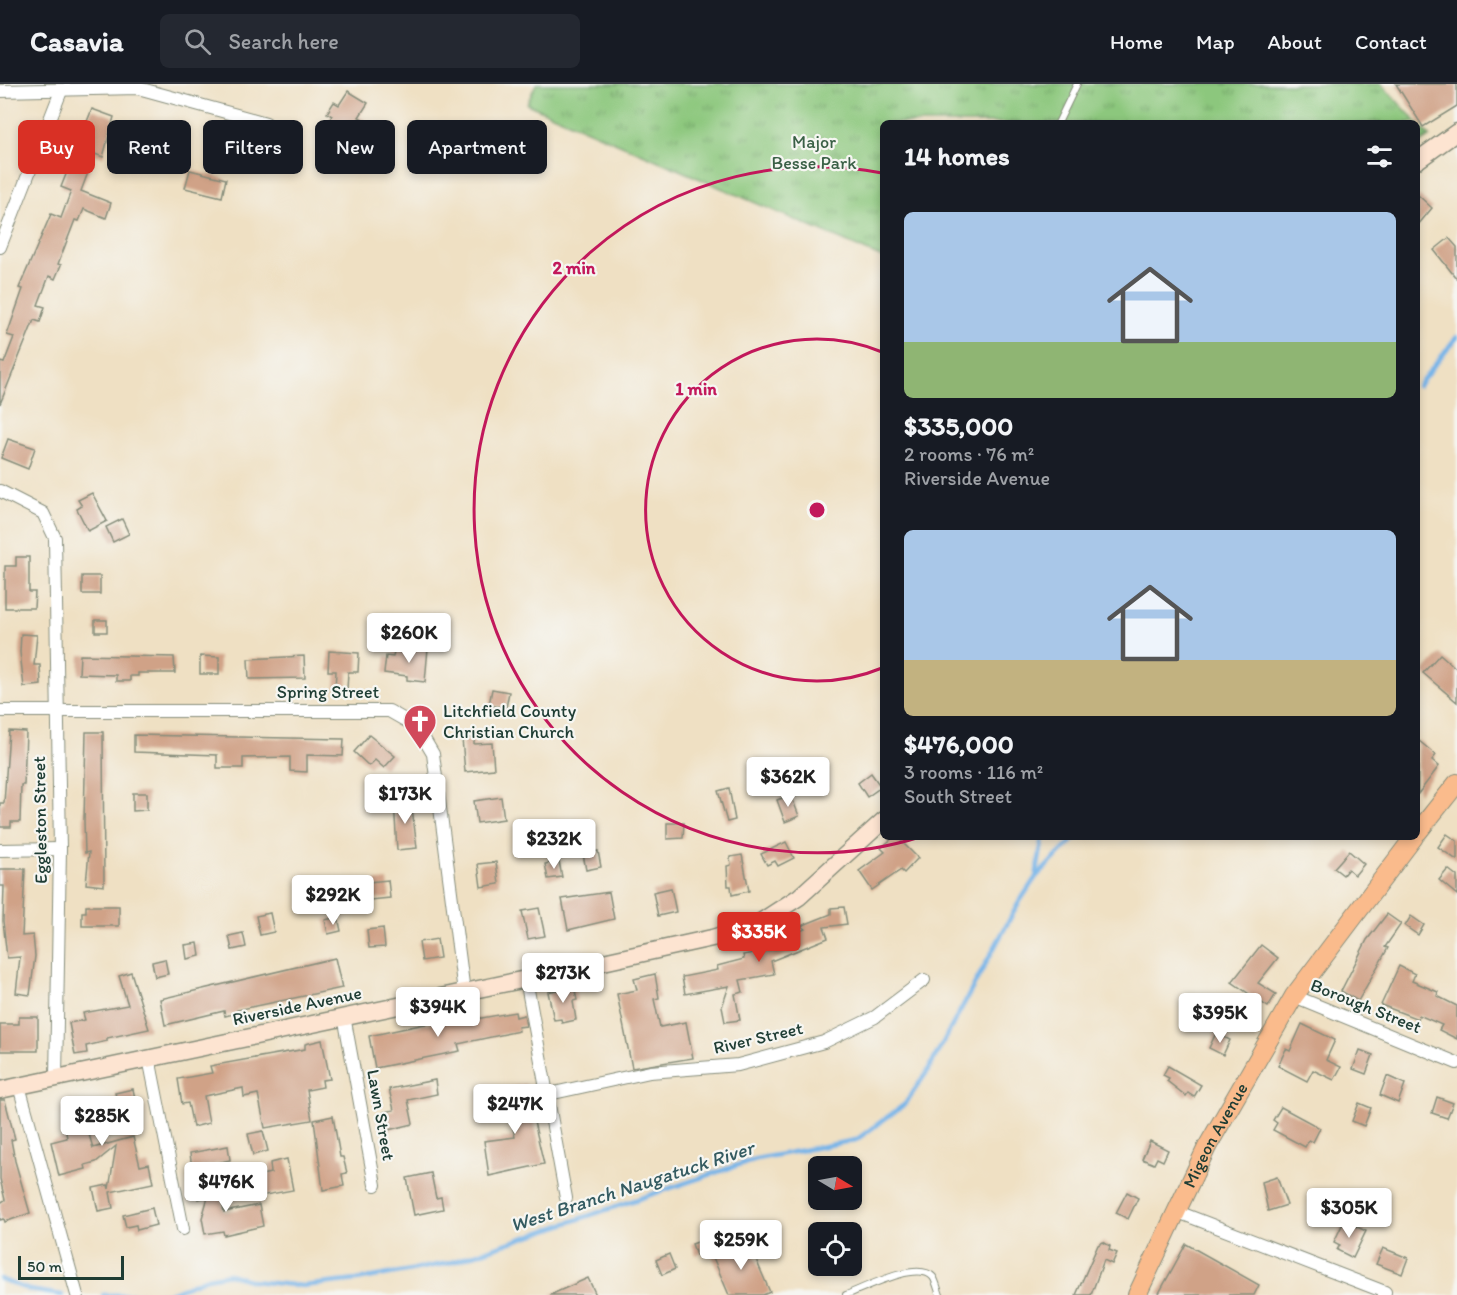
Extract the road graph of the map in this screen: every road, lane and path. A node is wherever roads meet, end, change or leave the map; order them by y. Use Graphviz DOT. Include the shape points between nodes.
graph roads {
  1 [pos="1077,84"];
  2 [pos="99,87"];
  3 [pos="0,91"];
  4 [pos="61,92"];
  5 [pos="255,120"];
  6 [pos="1059,120"];
  7 [pos="1457,132"];
  8 [pos="1420,159"];
  9 [pos="0,247"];
  10 [pos="0,491"];
  11 [pos="56,710"];
  12 [pos="0,711"];
  13 [pos="1457,783"];
  14 [pos="880,823"];
  15 [pos="1420,829"];
  16 [pos="1412,840"];
  17 [pos="60,849"];
  18 [pos="0,850"];
  19 [pos="526,979"];
  20 [pos="924,980"];
  21 [pos="464,992"];
  22 [pos="1294,996"];
  23 [pos="344,1016"];
  24 [pos="149,1058"];
  25 [pos="1457,1063"];
  26 [pos="56,1078"];
  27 [pos="19,1086"];
  28 [pos="0,1090"];
  29 [pos="549,1094"];
  30 [pos="375,1185"];
  31 [pos="566,1198"];
  32 [pos="1178,1212"];
  33 [pos="183,1229"];
  34 [pos="76,1295"];
  35 [pos="846,1295"];
  36 [pos="940,1295"];
  37 [pos="1137,1295"];
  38 [pos="1384,1295"];
  1 -- 6 [label="lane"];
  2 -- 4 [label="street"];
  2 -- 5 [label="street" via="138,88"];
  3 -- 4 [label="street"];
  4 -- 9 [label="street"];
  7 -- 8 [label="street"];
  10 -- 11 [label="street, Eggleston Street" via="43,513 55,538"];
  11 -- 12 [label="street, Spring Street"];
  11 -- 17 [label="street, Eggleston Street"];
  11 -- 21 [label="street, Spring Street" via="389,711 417,727 433,754"];
  13 -- 15 [label="main road"];
  14 -- 19 [label="street, Riverside Avenue" via="799,897 756,925"];
  16 -- 22 [label="main road, Migeon Avenue"];
  17 -- 18 [label="street"];
  17 -- 26 [label="street, Eggleston Street"];
  19 -- 21 [label="street, Riverside Avenue"];
  19 -- 29 [label="street"];
  20 -- 29 [label="street, River Street" via="875,1017 824,1042 738,1065 651,1072"];
  21 -- 23 [label="street, Riverside Avenue"];
  22 -- 25 [label="street, Borough Street"];
  22 -- 32 [label="main road, Migeon Avenue" via="1207,1147"];
  23 -- 24 [label="street, Riverside Avenue"];
  23 -- 30 [label="street, Lawn Street"];
  24 -- 26 [label="street, Riverside Avenue"];
  24 -- 33 [label="street"];
  26 -- 27 [label="street, Riverside Avenue"];
  27 -- 28 [label="street, Riverside Avenue"];
  27 -- 34 [label="street"];
  29 -- 31 [label="street"];
  32 -- 37 [label="main road, Migeon Avenue"];
  32 -- 38 [label="street" via="1385,1292"];
  35 -- 36 [label="lane" via="922,1270 933,1277"];
}
